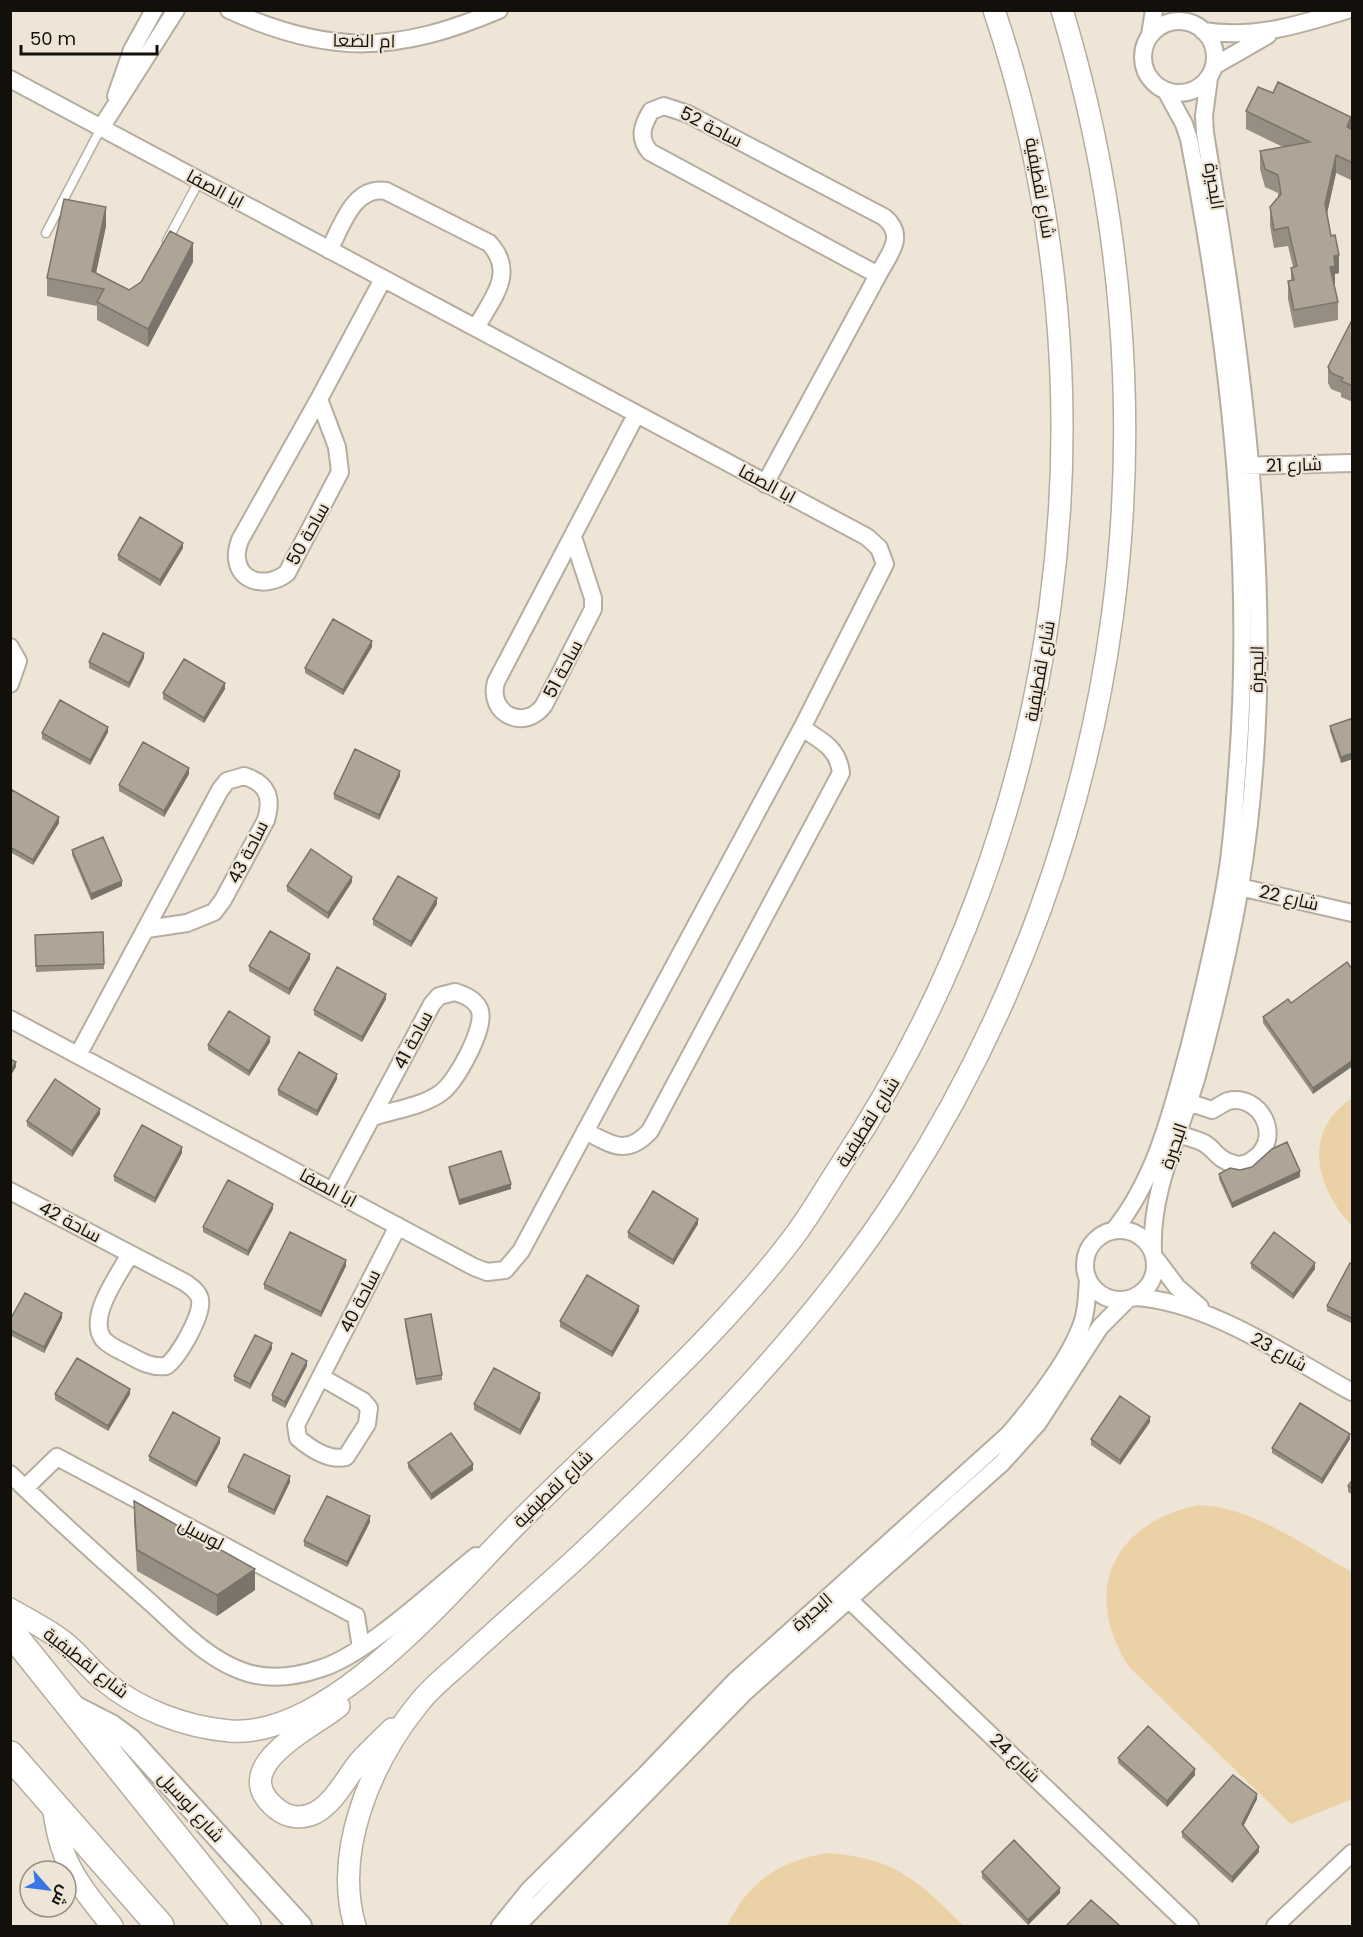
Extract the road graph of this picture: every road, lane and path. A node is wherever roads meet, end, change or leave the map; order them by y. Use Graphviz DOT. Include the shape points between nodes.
graph roads {
  1 [pos="154,10"];
  2 [pos="176,10"];
  3 [pos="229,10"];
  4 [pos="499,10"];
  5 [pos="994,10"];
  6 [pos="1062,10"];
  7 [pos="1154,10"];
  8 [pos="1347,10"];
  9 [pos="1192,21"];
  10 [pos="1274,32"];
  11 [pos="1150,35"];
  12 [pos="1211,72"];
  13 [pos="10,79"];
  14 [pos="1166,91"];
  15 [pos="114,103"];
  16 [pos="101,128"];
  17 [pos="199,181"];
  18 [pos="46,233"];
  19 [pos="162,250"];
  20 [pos="329,250"];
  21 [pos="878,275"];
  22 [pos="383,279"];
  23 [pos="1220,279"];
  24 [pos="476,328"];
  25 [pos="319,399"];
  26 [pos="636,415"];
  27 [pos="1353,463"];
  28 [pos="1243,466"];
  29 [pos="765,484"];
  30 [pos="573,537"];
  31 [pos="10,647"];
  32 [pos="10,684"];
  33 [pos="802,728"];
  34 [pos="1233,885"];
  35 [pos="1353,913"];
  36 [pos="147,929"];
  37 [pos="10,1019"];
  38 [pos="78,1055"];
  39 [pos="1185,1097"];
  40 [pos="373,1117"];
  41 [pos="585,1131"];
  42 [pos="1178,1134"];
  43 [pos="333,1190"];
  44 [pos="10,1191"];
  45 [pos="399,1226"];
  46 [pos="1114,1230"];
  47 [pos="130,1254"];
  48 [pos="1154,1255"];
  49 [pos="1088,1279"];
  50 [pos="1131,1298"];
  51 [pos="1205,1312"];
  52 [pos="321,1377"];
  53 [pos="1353,1392"];
  54 [pos="1021,1432"];
  55 [pos="10,1474"];
  56 [pos="25,1488"];
  57 [pos="519,1521"];
  58 [pos="844,1594"];
  59 [pos="10,1609"];
  60 [pos="10,1631"];
  61 [pos="361,1648"];
  62 [pos="379,1665"];
  63 [pos="421,1700"];
  64 [pos="68,1705"];
  65 [pos="10,1755"];
  66 [pos="53,1803"];
  67 [pos="1353,1853"];
  68 [pos="112,1926"];
  69 [pos="160,1926"];
  70 [pos="247,1926"];
  71 [pos="300,1926"];
  72 [pos="355,1926"];
  73 [pos="500,1926"];
  74 [pos="517,1926"];
  75 [pos="1190,1926"];
  76 [pos="1275,1926"];
  1 -- 15 [label="street" via="132,50"];
  2 -- 15 [label="street" via="131,84"];
  3 -- 4 [label="street, ام الضعا" via="280,31 345,44 407,41 461,26"];
  5 -- 57 [label="street, شارع لقطيفية" via="1020,92 1044,202 1059,318 1063,432 1060,519 1047,638 1022,760 994,856 913,1045 862,1135 793,1239 694,1354"];
  6 -- 63 [label="street" via="1093,123 1108,208 1124,341 1126,440 1118,577 1105,669 1087,759 1043,902 994,1021 961,1087 907,1182 840,1277 754,1380 617,1520"];
  7 -- 11 [label="street"];
  8 -- 10 [label="street"];
  9 -- 10 [label="street" via="1232,34"];
  9 -- 11 [label="street" via="1169,22"];
  9 -- 12 [label="street" via="1215,51"];
  10 -- 12 [label="street"];
  11 -- 14 [label="street" via="1143,50 1144,67 1152,82"];
  12 -- 14 [label="street" via="1189,92"];
  12 -- 23 [label="street, البحيرة" via="1205,133"];
  13 -- 16 [label="street, ابا الصفا"];
  14 -- 23 [label="street, البحيرة" via="1189,139"];
  15 -- 16 [label="street"];
  16 -- 17 [label="street, ابا الصفا"];
  16 -- 18 [label="lane"];
  17 -- 19 [label="lane"];
  17 -- 20 [label="street, ابا الصفا"];
  20 -- 22 [label="street, ابا الصفا"];
  20 -- 24 [label="street" via="355,201 376,189 489,243 500,255 504,268"];
  21 -- 21 [label="street, ساحة 52" via="896,242 896,232 884,217 681,111 664,106 651,111 641,131 644,146 650,152"];
  21 -- 29 [label="street, ساحة 52"];
  22 -- 24 [label="street, ابا الصفا"];
  22 -- 25 [label="street, ساحة 50"];
  23 -- 28 [label="street, البحيرة"];
  24 -- 26 [label="street, ابا الصفا"];
  25 -- 25 [label="street, ساحة 50" via="337,447 340,472 287,573 271,582 251,580 239,567 240,540"];
  26 -- 29 [label="street, ابا الصفا"];
  26 -- 30 [label="street, ساحة 51"];
  27 -- 28 [label="street, شارع 21"];
  28 -- 34 [label="street, البحيرة" via="1257,599 1250,678 1254,755"];
  29 -- 33 [label="street, ابا الصفا" via="874,542 885,564"];
  30 -- 30 [label="street, ساحة 51" via="593,609 544,705 534,716 515,718 498,706 494,696 496,682"];
  31 -- 32 [label="street" via="18,660"];
  33 -- 41 [label="street, ابا الصفا"];
  33 -- 41 [label="street" via="833,749 840,760 841,773 650,1131 640,1142 628,1146 612,1145"];
  34 -- 35 [label="street, شارع 22"];
  34 -- 39 [label="street, البحيرة" via="1221,979"];
  36 -- 36 [label="street, ساحة 43" via="205,917 224,900 270,808 264,786 244,776 227,781"];
  36 -- 38 [label="street, ساحة 43"];
  37 -- 38 [label="street, ابا الصفا"];
  38 -- 43 [label="street, ابا الصفا"];
  39 -- 42 [label="street, البحيرة"];
  39 -- 42 [label="street" via="1212,1110 1229,1101 1245,1103 1258,1110 1268,1124 1268,1141 1249,1163 1236,1165 1217,1157 1206,1144"];
  39 -- 46 [label="street, البحيرة" via="1133,1205"];
  40 -- 40 [label="street, ساحة 41" via="444,1091 479,1029 480,1010 473,1001 455,992 439,996 432,1004"];
  40 -- 43 [label="street, ساحة 41"];
  41 -- 45 [label="street, ابا الصفا" via="521,1251 506,1270 487,1272"];
  42 -- 48 [label="street, البحيرة" via="1154,1204"];
  43 -- 45 [label="street, ابا الصفا"];
  44 -- 47 [label="street, ساحة 42"];
  45 -- 52 [label="street, ساحة 40"];
  46 -- 48 [label="street" via="1137,1233"];
  46 -- 49 [label="street" via="1099,1236 1089,1248 1085,1264"];
  47 -- 47 [label="street, ساحة 42" via="98,1313 100,1333 114,1347 150,1366 166,1366 177,1355 198,1317 200,1299 186,1283"];
  48 -- 50 [label="street" via="1151,1282"];
  48 -- 51 [label="street, شارع 23" via="1177,1287"];
  49 -- 50 [label="street" via="1104,1296"];
  49 -- 54 [label="street, البحيرة" via="1084,1316 1077,1333"];
  50 -- 51 [label="street, شارع 23" via="1168,1300"];
  50 -- 54 [label="street, البحيرة" via="1100,1327 1064,1386"];
  51 -- 53 [label="street, شارع 23"];
  52 -- 52 [label="street, ساحة 40" via="369,1408 367,1424 346,1457 332,1458 302,1442 296,1433 296,1425"];
  54 -- 58 [label="street, البحيرة" via="987,1477"];
  55 -- 56 [label="street"];
  56 -- 61 [label="street" via="210,1656 242,1671 288,1677 324,1668"];
  56 -- 61 [label="street, لوسيل" via="57,1457 356,1616"];
  57 -- 61 [label="street"];
  57 -- 62 [label="street, شارع لقطيفية"];
  58 -- 73 [label="street, البحيرة" via="735,1681 529,1890"];
  58 -- 74 [label="street, البحيرة"];
  58 -- 75 [label="street, شارع 24"];
  59 -- 62 [label="street, شارع لقطيفية" via="64,1641 101,1678 129,1698 171,1718 220,1729 267,1728 297,1716"];
  60 -- 64 [label="highway, شارع لوسيل"];
  62 -- 63 [label="street" via="361,1687 269,1759 261,1782 271,1804 292,1817 316,1812"];
  63 -- 72 [label="street" via="375,1773 356,1828 350,1901"];
  64 -- 70 [label="highway, شارع لوسيل"];
  64 -- 71 [label="main road, شارع لوسيل" via="130,1740"];
  65 -- 66 [label="highway"];
  66 -- 68 [label="street" via="58,1839 73,1877"];
  66 -- 69 [label="highway"];
  67 -- 76 [label="street"];
}
